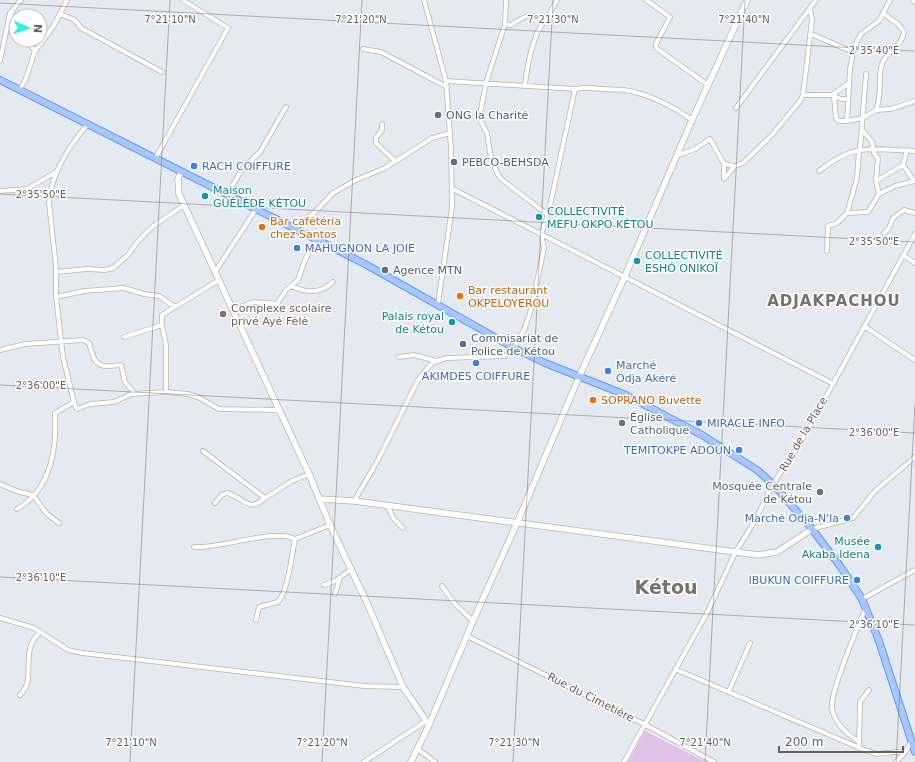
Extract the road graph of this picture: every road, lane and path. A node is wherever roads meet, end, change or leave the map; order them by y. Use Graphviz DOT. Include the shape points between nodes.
graph roads {
  1 [pos="21,0"];
  2 [pos="67,0"];
  3 [pos="183,0"];
  4 [pos="424,0"];
  5 [pos="506,0"];
  6 [pos="557,0"];
  7 [pos="748,0"];
  8 [pos="816,0"];
  9 [pos="890,0"];
  10 [pos="649,1"];
  11 [pos="15,8"];
  12 [pos="810,9"];
  13 [pos="60,14"];
  14 [pos="884,14"];
  15 [pos="546,20"];
  16 [pos="8,23"];
  17 [pos="505,24"];
  18 [pos="811,34"];
  19 [pos="33,48"];
  20 [pos="363,49"];
  21 [pos="35,51"];
  22 [pos="853,52"];
  23 [pos="0,61"];
  24 [pos="162,72"];
  25 [pos="866,74"];
  26 [pos="0,80"];
  27 [pos="446,81"];
  28 [pos="486,83"];
  29 [pos="850,83"];
  30 [pos="525,85"];
  31 [pos="708,85"];
  32 [pos="447,87"];
  33 [pos="575,89"];
  34 [pos="18,90"];
  35 [pos="802,95"];
  36 [pos="833,96"];
  37 [pos="848,99"];
  38 [pos="915,101"];
  39 [pos="286,107"];
  40 [pos="736,108"];
  41 [pos="876,110"];
  42 [pos="863,118"];
  43 [pos="692,120"];
  44 [pos="847,121"];
  45 [pos="88,124"];
  46 [pos="382,124"];
  47 [pos="862,130"];
  48 [pos="450,133"];
  49 [pos="872,149"];
  50 [pos="859,150"];
  51 [pos="906,150"];
  52 [pos="915,151"];
  53 [pos="678,155"];
  54 [pos="155,159"];
  55 [pos="395,161"];
  56 [pos="724,164"];
  57 [pos="903,165"];
  58 [pos="735,166"];
  59 [pos="819,171"];
  60 [pos="56,172"];
  61 [pos="181,172"];
  62 [pos="876,181"];
  63 [pos="914,181"];
  64 [pos="453,189"];
  65 [pos="0,191"];
  66 [pos="227,194"];
  67 [pos="879,194"];
  68 [pos="184,205"];
  69 [pos="256,208"];
  70 [pos="847,213"];
  71 [pos="915,213"];
  72 [pos="548,215"];
  73 [pos="295,229"];
  74 [pos="884,233"];
  75 [pos="541,234"];
  76 [pos="915,234"];
  77 [pos="550,238"];
  78 [pos="316,240"];
  79 [pos="544,248"];
  80 [pos="827,251"];
  81 [pos="903,256"];
  82 [pos="915,263"];
  83 [pos="56,272"];
  84 [pos="215,272"];
  85 [pos="625,276"];
  86 [pos="219,280"];
  87 [pos="333,282"];
  88 [pos="291,286"];
  89 [pos="56,297"];
  90 [pos="438,304"];
  91 [pos="175,307"];
  92 [pos="232,310"];
  93 [pos="162,325"];
  94 [pos="864,326"];
  95 [pos="124,337"];
  96 [pos="63,343"];
  97 [pos="514,348"];
  98 [pos="0,350"];
  99 [pos="399,357"];
  100 [pos="915,360"];
  101 [pos="436,361"];
  102 [pos="579,377"];
  103 [pos="832,383"];
  104 [pos="166,392"];
  105 [pos="135,394"];
  106 [pos="74,402"];
  107 [pos="278,410"];
  108 [pos="204,451"];
  109 [pos="915,457"];
  110 [pos="309,474"];
  111 [pos="0,484"];
  112 [pos="773,484"];
  113 [pos="33,495"];
  114 [pos="265,498"];
  115 [pos="320,498"];
  116 [pos="354,501"];
  117 [pos="215,503"];
  118 [pos="387,505"];
  119 [pos="17,509"];
  120 [pos="59,523"];
  121 [pos="517,523"];
  122 [pos="330,525"];
  123 [pos="403,528"];
  124 [pos="812,529"];
  125 [pos="295,539"];
  126 [pos="194,547"];
  127 [pos="735,553"];
  128 [pos="350,570"];
  129 [pos="915,570"];
  130 [pos="340,578"];
  131 [pos="324,585"];
  132 [pos="442,586"];
  133 [pos="335,594"];
  134 [pos="862,598"];
  135 [pos="866,607"];
  136 [pos="1,620"];
  137 [pos="256,620"];
  138 [pos="472,620"];
  139 [pos="40,632"];
  140 [pos="467,636"];
  141 [pos="750,643"];
  142 [pos="675,669"];
  143 [pos="403,688"];
  144 [pos="869,690"];
  145 [pos="728,691"];
  146 [pos="20,695"];
  147 [pos="428,723"];
  148 [pos="644,724"];
  149 [pos="913,739"];
  150 [pos="858,741"];
  151 [pos="859,748"];
  152 [pos="418,750"];
  153 [pos="906,751"];
  154 [pos="915,752"];
  155 [pos="364,762"];
  156 [pos="411,762"];
  157 [pos="435,762"];
  158 [pos="624,762"];
  159 [pos="714,762"];
  160 [pos="896,762"];
  1 -- 11 [label="street"];
  2 -- 13 [label="street"];
  3 -- 54 [label="street" via="228,28"];
  4 -- 27 [label="street"];
  5 -- 17 [label="street"];
  6 -- 15 [label="street"];
  7 -- 31 [label="street"];
  8 -- 12 [label="street"];
  9 -- 14 [label="street"];
  10 -- 31 [label="street" via="670,17 656,48"];
  12 -- 18 [label="street"];
  12 -- 40 [label="street"];
  13 -- 21 [label="street"];
  13 -- 24 [label="street" via="75,20 81,28"];
  14 -- 22 [label="street" via="877,24 861,34"];
  14 -- 41 [label="street" via="904,32 903,39 886,56 882,65 881,94"];
  15 -- 17 [label="street" via="529,15 511,26"];
  15 -- 30 [label="street" via="541,26 529,59"];
  16 -- 23 [label="street"];
  17 -- 28 [label="street"];
  18 -- 22 [label="street"];
  18 -- 35 [label="street"];
  19 -- 21 [label="street"];
  20 -- 32 [label="street" via="388,56"];
  21 -- 34 [label="street" via="25,81"];
  22 -- 29 [label="street"];
  25 -- 42 [label="street"];
  26 -- 34 [label="main road"];
  27 -- 28 [label="street"];
  27 -- 32 [label="street"];
  28 -- 30 [label="street"];
  28 -- 72 [label="street" via="480,120 487,133 488,146 497,173 512,188"];
  29 -- 36 [label="street"];
  29 -- 37 [label="street"];
  30 -- 33 [label="street"];
  31 -- 43 [label="street"];
  32 -- 48 [label="street"];
  33 -- 43 [label="street" via="591,87 637,92 666,102"];
  33 -- 72 [label="street"];
  34 -- 45 [label="main road"];
  35 -- 36 [label="street"];
  35 -- 58 [label="street" via="771,136 743,163"];
  36 -- 37 [label="street"];
  36 -- 44 [label="street" via="836,118 839,121"];
  37 -- 44 [label="street"];
  38 -- 41 [label="street" via="891,109"];
  39 -- 66 [label="street" via="260,152 243,168"];
  41 -- 42 [label="street"];
  42 -- 44 [label="street"];
  42 -- 47 [label="street"];
  43 -- 53 [label="street"];
  45 -- 54 [label="main road"];
  45 -- 60 [label="street"];
  46 -- 55 [label="street" via="376,143"];
  47 -- 49 [label="street" via="872,142"];
  47 -- 50 [label="street"];
  48 -- 55 [label="street" via="432,138"];
  48 -- 64 [label="street"];
  49 -- 50 [label="street"];
  49 -- 51 [label="street"];
  49 -- 62 [label="street" via="878,158"];
  50 -- 59 [label="street" via="834,159"];
  50 -- 70 [label="street" via="857,178"];
  51 -- 52 [label="street"];
  51 -- 57 [label="street"];
  53 -- 56 [label="street" via="695,149 710,139"];
  53 -- 85 [label="street"];
  54 -- 61 [label="main road"];
  55 -- 73 [label="street" via="333,193"];
  56 -- 58 [label="street"];
  56 -- 58 [label="street" via="724,179"];
  57 -- 62 [label="street"];
  57 -- 63 [label="street"];
  60 -- 65 [label="street" via="27,189"];
  60 -- 83 [label="street" via="49,202"];
  61 -- 66 [label="main road"];
  61 -- 68 [label="street" via="177,186"];
  62 -- 67 [label="street"];
  63 -- 67 [label="street"];
  64 -- 75 [label="street"];
  64 -- 90 [label="street"];
  66 -- 69 [label="main road"];
  67 -- 70 [label="street" via="868,212"];
  68 -- 83 [label="street" via="152,227 128,255 112,268"];
  68 -- 84 [label="street"];
  69 -- 73 [label="main road"];
  69 -- 84 [label="street"];
  70 -- 80 [label="street" via="837,223 828,226"];
  71 -- 74 [label="street" via="904,210 893,218"];
  72 -- 75 [label="street"];
  73 -- 78 [label="main road"];
  75 -- 77 [label="street"];
  75 -- 79 [label="street"];
  76 -- 81 [label="street, Rue de la Place"];
  77 -- 79 [label="street"];
  77 -- 85 [label="street"];
  78 -- 88 [label="street" via="298,280"];
  78 -- 90 [label="main road"];
  79 -- 97 [label="street" via="532,306 525,328"];
  81 -- 82 [label="street"];
  81 -- 94 [label="street, Rue de la Place"];
  83 -- 89 [label="street"];
  84 -- 86 [label="street"];
  85 -- 102 [label="street"];
  85 -- 103 [label="street"];
  86 -- 91 [label="street"];
  86 -- 92 [label="street"];
  87 -- 88 [label="street" via="321,291 312,292"];
  88 -- 92 [label="street" via="277,304 253,302"];
  89 -- 91 [label="street" via="84,291 124,288 159,296"];
  89 -- 96 [label="street"];
  90 -- 97 [label="main road"];
  91 -- 93 [label="street" via="162,316"];
  92 -- 107 [label="street"];
  93 -- 95 [label="street"];
  93 -- 104 [label="street" via="166,345"];
  94 -- 100 [label="street"];
  94 -- 103 [label="street, Rue de la Place"];
  96 -- 98 [label="street" via="25,344"];
  96 -- 105 [label="street" via="89,343 93,358 100,364 121,366 125,382"];
  96 -- 106 [label="street" via="65,365"];
  97 -- 101 [label="street" via="505,356 477,356"];
  97 -- 102 [label="main road"];
  99 -- 101 [label="street" via="414,355"];
  101 -- 116 [label="street" via="418,380 378,460"];
  102 -- 112 [label="main road" via="626,395 702,435 734,453"];
  102 -- 121 [label="street"];
  103 -- 112 [label="street, Rue de la Place" via="805,435"];
  104 -- 105 [label="street"];
  104 -- 107 [label="street" via="198,397 219,410"];
  105 -- 106 [label="street" via="114,402 77,408"];
  106 -- 113 [label="street" via="55,413 56,433 52,463 43,484"];
  107 -- 110 [label="street"];
  108 -- 114 [label="street"];
  109 -- 124 [label="street" via="875,491 853,518"];
  110 -- 114 [label="street"];
  110 -- 115 [label="street"];
  111 -- 113 [label="street"];
  112 -- 124 [label="main road"];
  112 -- 127 [label="street, Rue de la Place"];
  113 -- 119 [label="street" via="26,504"];
  113 -- 120 [label="street" via="47,514"];
  114 -- 117 [label="street" via="258,505 251,505 227,493"];
  115 -- 116 [label="street"];
  115 -- 122 [label="street"];
  116 -- 118 [label="street"];
  118 -- 121 [label="street"];
  118 -- 123 [label="street"];
  121 -- 127 [label="street"];
  121 -- 138 [label="street"];
  122 -- 125 [label="street"];
  122 -- 128 [label="street"];
  124 -- 127 [label="street" via="777,552 758,555"];
  124 -- 134 [label="main road"];
  125 -- 126 [label="street" via="288,535 274,536 206,548"];
  125 -- 137 [label="street" via="287,588 278,602 259,607"];
  127 -- 142 [label="street, Rue de la Place" via="707,613"];
  128 -- 130 [label="street"];
  128 -- 143 [label="street" via="368,605"];
  129 -- 134 [label="street"];
  130 -- 131 [label="street"];
  130 -- 133 [label="street"];
  132 -- 138 [label="street" via="455,604"];
  134 -- 135 [label="main road"];
  135 -- 149 [label="main road"];
  135 -- 150 [label="street" via="837,684 832,707 837,722"];
  136 -- 139 [label="street" via="34,628"];
  138 -- 140 [label="street"];
  139 -- 143 [label="street" via="68,650 82,653 364,686"];
  139 -- 146 [label="street" via="32,639 27,682"];
  140 -- 147 [label="street"];
  140 -- 148 [label="street, Rue du Cimetière"];
  141 -- 145 [label="street"];
  142 -- 145 [label="street"];
  142 -- 148 [label="street, Rue de la Place"];
  143 -- 147 [label="street"];
  144 -- 150 [label="street" via="860,702"];
  145 -- 151 [label="street"];
  147 -- 152 [label="street"];
  147 -- 155 [label="street"];
  148 -- 158 [label="street, Rue de la Place"];
  148 -- 159 [label="street, Rue du Cimetière"];
  149 -- 153 [label="street"];
  149 -- 154 [label="main road"];
  150 -- 151 [label="street"];
  151 -- 153 [label="street" via="877,754"];
  152 -- 156 [label="street"];
  152 -- 157 [label="street"];
  153 -- 160 [label="street"];
}
